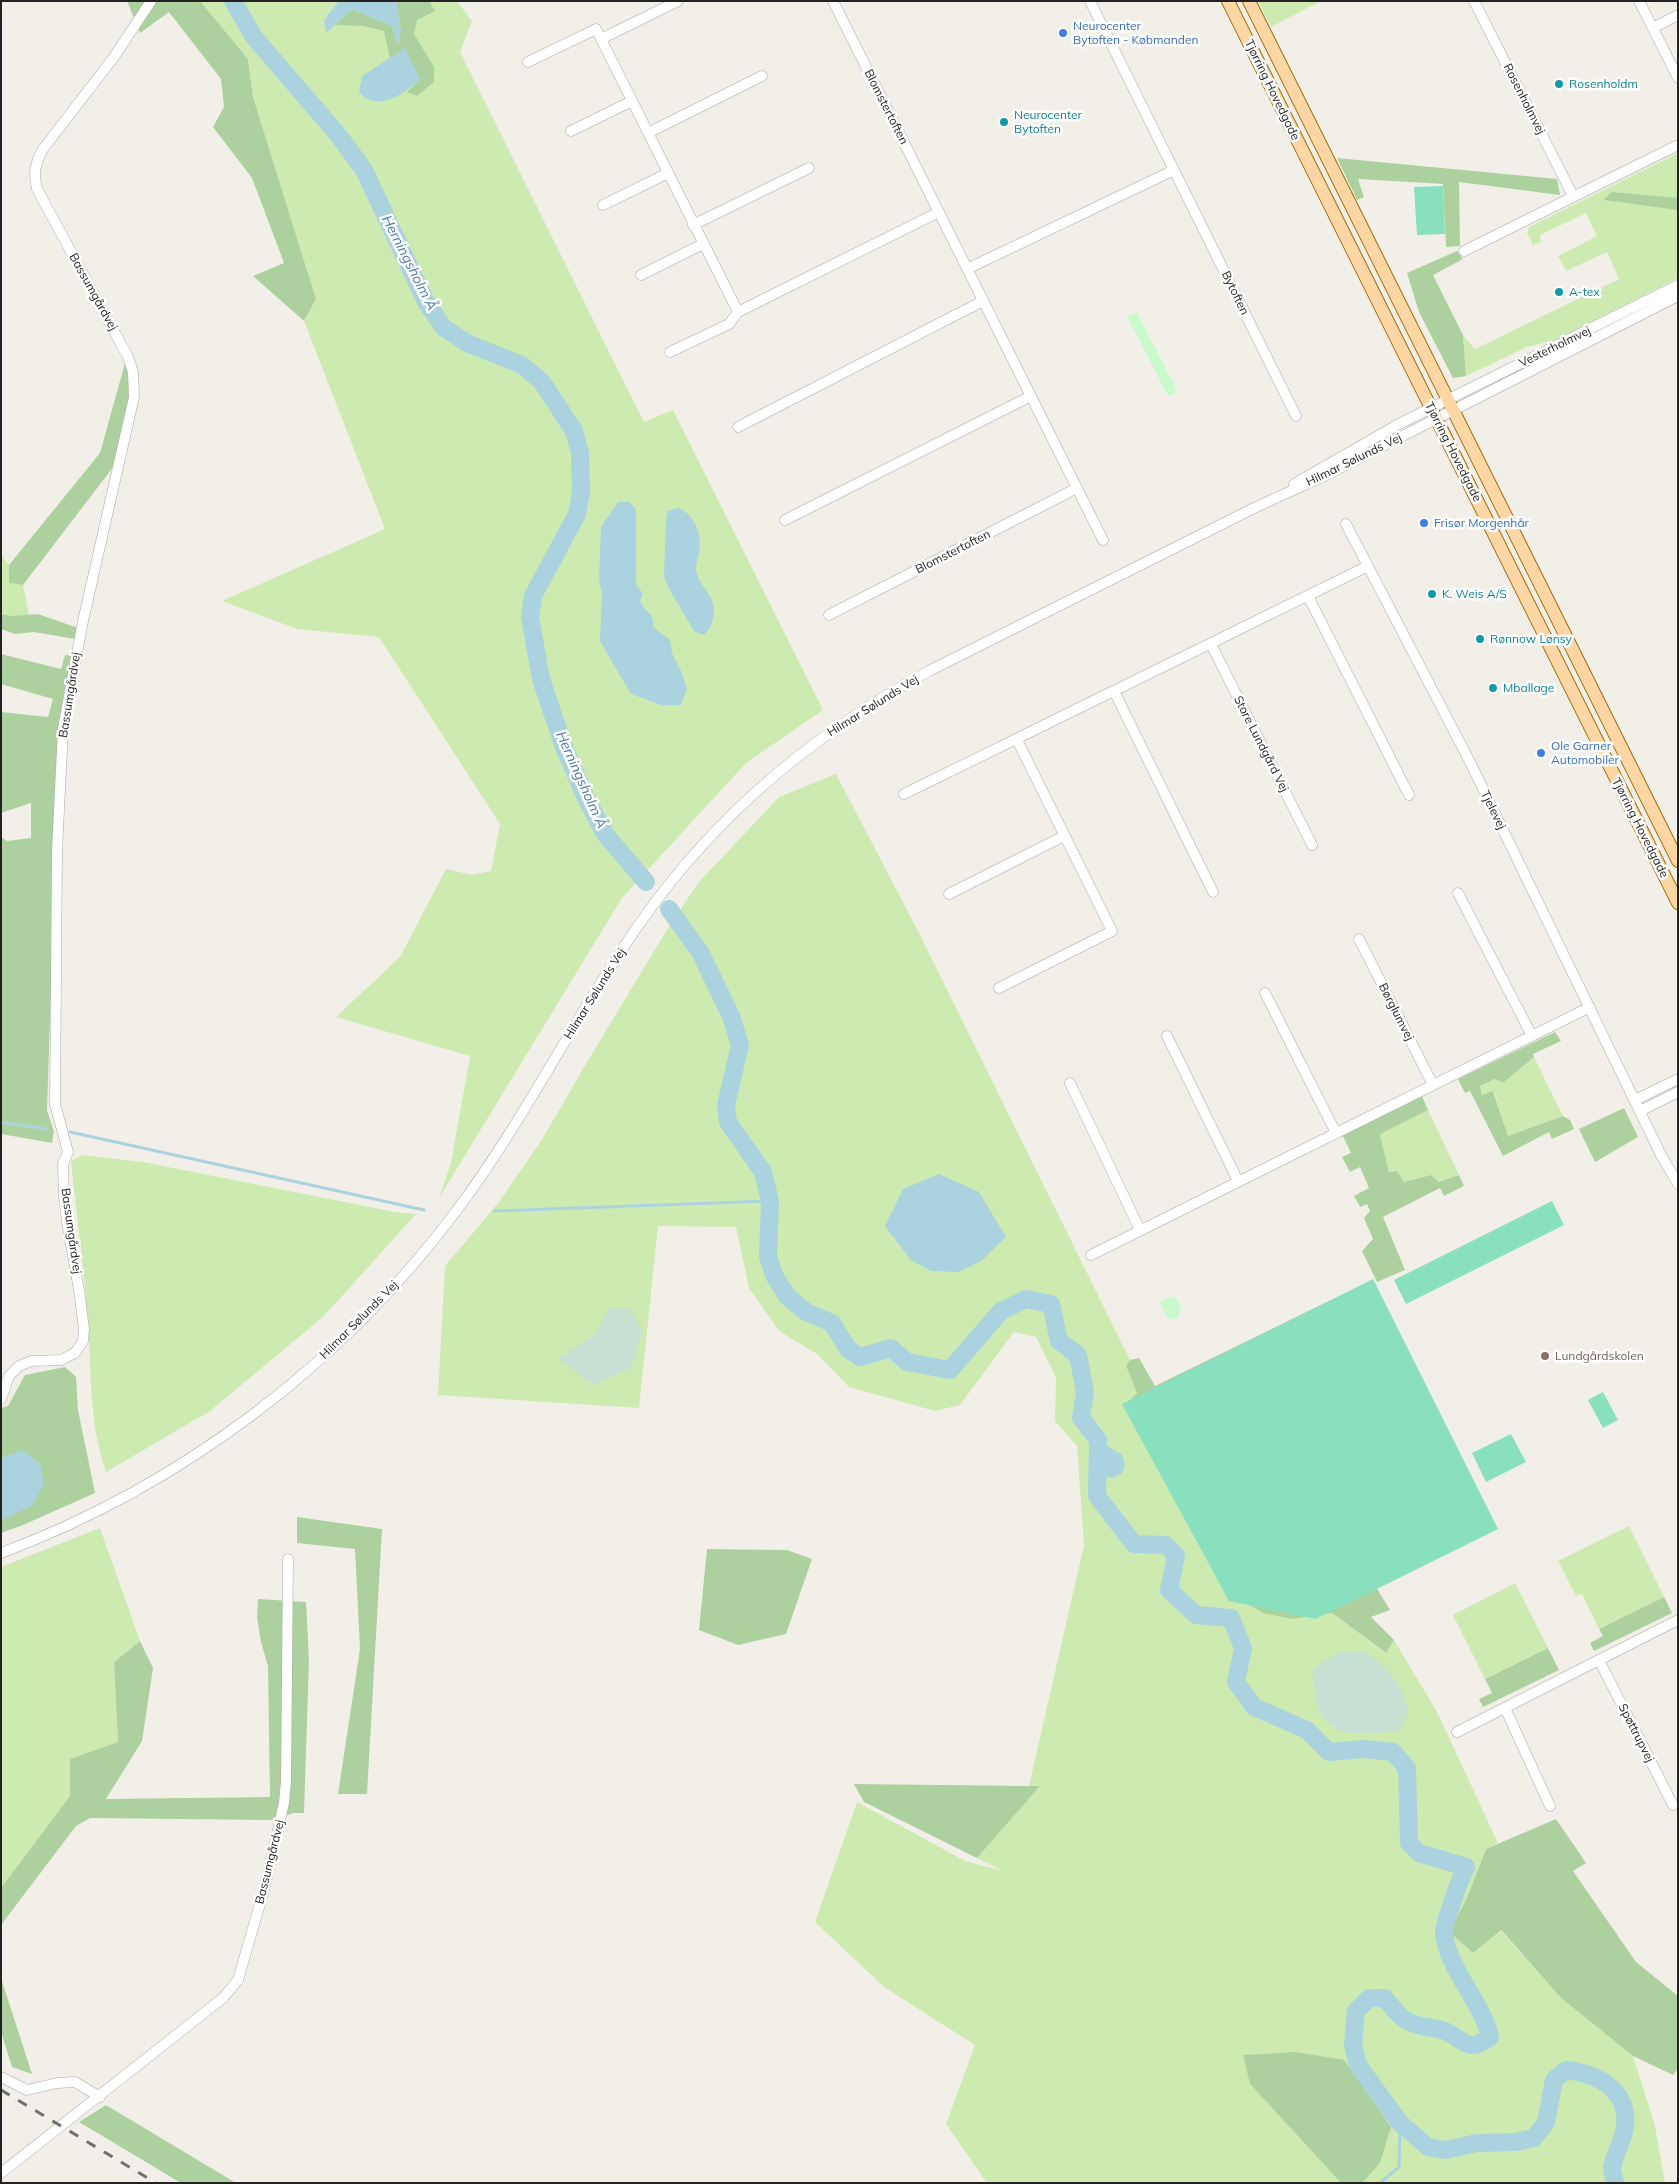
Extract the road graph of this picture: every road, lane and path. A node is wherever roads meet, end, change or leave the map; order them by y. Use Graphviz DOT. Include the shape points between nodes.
graph roads {
  1 [pos="151,1"];
  2 [pos="678,1"];
  3 [pos="833,1"];
  4 [pos="1090,1"];
  5 [pos="1228,1"];
  6 [pos="1249,1"];
  7 [pos="1474,1"];
  8 [pos="1639,1"];
  9 [pos="1678,15"];
  10 [pos="1653,28"];
  11 [pos="601,39"];
  12 [pos="528,62"];
  13 [pos="762,76"];
  14 [pos="1678,78"];
  15 [pos="632,101"];
  16 [pos="571,131"];
  17 [pos="648,133"];
  18 [pos="1678,145"];
  19 [pos="808,168"];
  20 [pos="1174,170"];
  21 [pos="668,173"];
  22 [pos="1573,196"];
  23 [pos="603,205"];
  24 [pos="939,212"];
  25 [pos="693,225"];
  26 [pos="703,244"];
  27 [pos="1464,251"];
  28 [pos="967,269"];
  29 [pos="641,275"];
  30 [pos="1678,285"];
  31 [pos="1678,296"];
  32 [pos="983,301"];
  33 [pos="738,312"];
  34 [pos="670,352"];
  35 [pos="1031,396"];
  36 [pos="1451,405"];
  37 [pos="1434,413"];
  38 [pos="1296,416"];
  39 [pos="738,427"];
  40 [pos="1077,488"];
  41 [pos="785,520"];
  42 [pos="1346,524"];
  43 [pos="1103,540"];
  44 [pos="1368,566"];
  45 [pos="1308,596"];
  46 [pos="829,615"];
  47 [pos="1211,644"];
  48 [pos="1114,691"];
  49 [pos="1016,740"];
  50 [pos="904,794"];
  51 [pos="1408,796"];
  52 [pos="1064,836"];
  53 [pos="1312,845"];
  54 [pos="1678,860"];
  55 [pos="1214,892"];
  56 [pos="1458,893"];
  57 [pos="949,894"];
  58 [pos="1678,904"];
  59 [pos="1358,939"];
  60 [pos="999,988"];
  61 [pos="1265,993"];
  62 [pos="1590,1007"];
  63 [pos="1167,1036"];
  64 [pos="1532,1036"];
  65 [pos="1678,1079"];
  66 [pos="1070,1083"];
  67 [pos="1433,1085"];
  68 [pos="1678,1092"];
  69 [pos="1635,1100"];
  70 [pos="1640,1111"];
  71 [pos="1336,1133"];
  72 [pos="1238,1181"];
  73 [pos="1678,1184"];
  74 [pos="1140,1230"];
  75 [pos="1091,1254"];
  76 [pos="1,1399"];
  77 [pos="1,1553"];
  78 [pos="288,1560"];
  79 [pos="1678,1620"];
  80 [pos="1599,1660"];
  81 [pos="1505,1708"];
  82 [pos="1457,1732"];
  83 [pos="1673,1805"];
  84 [pos="1550,1806"];
  85 [pos="1,2077"];
  86 [pos="100,2097"];
  87 [pos="1,2173"];
  1 -- 76 [label="street, Bassumgårdvej" via="35,164 37,189 128,357 135,384 63,729 57,851 56,1104 68,1152 63,1164 64,1197 79,1290 83,1341 75,1353 61,1360 31,1361 19,1366 10,1376"];
  2 -- 11 [label="street"];
  3 -- 24 [label="street, Blomstertoften"];
  4 -- 20 [label="street, Bytoften"];
  5 -- 37 [label="main road, Tjørring Hovedgade"];
  6 -- 36 [label="main road, Tjørring Hovedgade"];
  7 -- 22 [label="street, Rosenholmvej"];
  8 -- 10 [label="street"];
  9 -- 10 [label="street"];
  10 -- 14 [label="street"];
  11 -- 12 [label="street" via="596,29"];
  11 -- 15 [label="street"];
  13 -- 17 [label="street"];
  15 -- 16 [label="street"];
  15 -- 17 [label="street"];
  17 -- 21 [label="street"];
  18 -- 22 [label="street"];
  19 -- 25 [label="street"];
  20 -- 28 [label="street"];
  20 -- 38 [label="street, Bytoften"];
  21 -- 23 [label="street"];
  21 -- 25 [label="street"];
  22 -- 27 [label="street"];
  24 -- 28 [label="street, Blomstertoften"];
  24 -- 33 [label="street"];
  25 -- 26 [label="street"];
  26 -- 29 [label="street"];
  26 -- 33 [label="street"];
  28 -- 32 [label="street, Blomstertoften"];
  30 -- 36 [label="street, Vesterholmvej"];
  31 -- 36 [label="street, Vesterholmvej"];
  32 -- 35 [label="street, Blomstertoften"];
  32 -- 39 [label="street"];
  33 -- 34 [label="street" via="729,324"];
  35 -- 40 [label="street, Blomstertoften"];
  35 -- 41 [label="street"];
  36 -- 37 [label="street, Vesterholmvej"];
  36 -- 54 [label="main road, Tjørring Hovedgade"];
  37 -- 58 [label="main road, Tjørring Hovedgade"];
  37 -- 77 [label="street, Hilmar Sølunds Vej" via="1334,460 1254,508 901,687 843,722 791,760 724,821 665,889 625,945 468,1195 417,1260 350,1332 264,1406 183,1462 98,1510"];
  40 -- 43 [label="street, Blomstertoften"];
  40 -- 46 [label="street, Blomstertoften"];
  42 -- 44 [label="street, Tjelevej"];
  44 -- 45 [label="street"];
  44 -- 62 [label="street, Tjelevej" via="1470,762"];
  45 -- 47 [label="street"];
  45 -- 51 [label="street"];
  47 -- 48 [label="street"];
  47 -- 53 [label="street, Store Lundgård Vej"];
  48 -- 49 [label="street"];
  48 -- 55 [label="street"];
  49 -- 50 [label="street"];
  49 -- 52 [label="street"];
  52 -- 57 [label="street"];
  52 -- 60 [label="street" via="1112,931"];
  56 -- 64 [label="street"];
  59 -- 67 [label="street, Børglumvej"];
  61 -- 71 [label="street"];
  62 -- 64 [label="street"];
  62 -- 69 [label="street, Tjelevej"];
  63 -- 72 [label="street"];
  64 -- 67 [label="street"];
  65 -- 69 [label="street"];
  66 -- 74 [label="street"];
  67 -- 71 [label="street"];
  68 -- 70 [label="street"];
  69 -- 70 [label="street, Tjelevej"];
  70 -- 73 [label="street, Tjelevej"];
  71 -- 72 [label="street"];
  72 -- 74 [label="street"];
  74 -- 75 [label="street"];
  78 -- 86 [label="street, Bassumgårdvej" via="284,1803 264,1890 238,1980 223,1998"];
  79 -- 80 [label="street"];
  80 -- 81 [label="street"];
  80 -- 83 [label="street, Spøttrupvej"];
  81 -- 82 [label="street"];
  81 -- 84 [label="street"];
  85 -- 86 [label="street" via="27,2090 75,2082"];
  86 -- 87 [label="street, Bassumgårdvej"];
}
